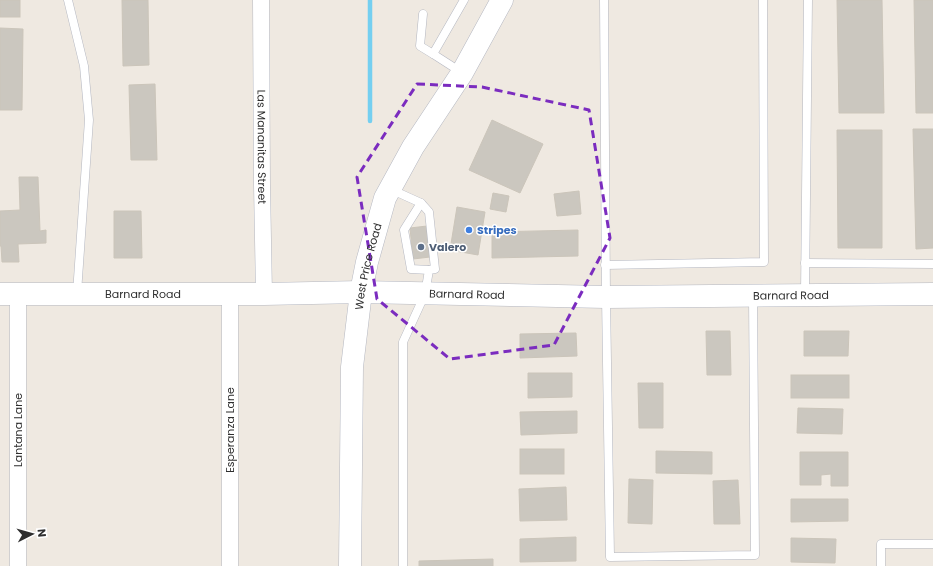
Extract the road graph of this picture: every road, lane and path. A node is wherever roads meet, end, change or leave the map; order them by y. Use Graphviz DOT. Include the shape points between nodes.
graph roads {
  1 [pos="68,0"];
  2 [pos="261,0"];
  3 [pos="464,0"];
  4 [pos="502,0"];
  5 [pos="604,0"];
  6 [pos="763,0"];
  7 [pos="808,0"];
  8 [pos="423,14"];
  9 [pos="433,54"];
  10 [pos="462,73"];
  11 [pos="390,189"];
  12 [pos="420,203"];
  13 [pos="805,263"];
  14 [pos="933,264"];
  15 [pos="606,265"];
  16 [pos="429,270"];
  17 [pos="361,292"];
  18 [pos="9,294"];
  19 [pos="77,294"];
  20 [pos="230,294"];
  21 [pos="264,294"];
  22 [pos="425,294"];
  23 [pos="933,294"];
  24 [pos="753,295"];
  25 [pos="805,295"];
  26 [pos="606,297"];
  27 [pos="933,544"];
  28 [pos="18,566"];
  29 [pos="230,566"];
  30 [pos="350,566"];
  31 [pos="403,566"];
  32 [pos="881,566"];
  1 -- 19 [label="lane" via="84,66 90,120"];
  2 -- 21 [label="street, Las Mananitas Street"];
  3 -- 9 [label="lane"];
  4 -- 10 [label="street, West Price Road"];
  5 -- 15 [label="lane"];
  6 -- 15 [label="lane" via="764,262"];
  7 -- 13 [label="lane"];
  8 -- 9 [label="lane" via="420,46"];
  9 -- 10 [label="lane"];
  10 -- 11 [label="street, West Price Road" via="413,147"];
  11 -- 12 [label="lane"];
  11 -- 17 [label="street, West Price Road" via="385,198"];
  12 -- 16 [label="lane" via="429,212 435,269"];
  12 -- 16 [label="lane" via="404,230 411,269"];
  13 -- 14 [label="lane"];
  13 -- 25 [label="lane"];
  15 -- 26 [label="lane"];
  16 -- 22 [label="lane"];
  17 -- 21 [label="street, Barnard Road"];
  17 -- 22 [label="street, Barnard Road"];
  17 -- 30 [label="street, West Price Road" via="352,367"];
  18 -- 19 [label="street, Barnard Road"];
  18 -- 28 [label="street, Lantana Lane"];
  19 -- 20 [label="street, Barnard Road"];
  20 -- 21 [label="street, Barnard Road"];
  20 -- 29 [label="street, Esperanza Lane"];
  22 -- 26 [label="street, Barnard Road"];
  22 -- 31 [label="lane" via="403,342"];
  23 -- 25 [label="street, Barnard Road"];
  24 -- 25 [label="street, Barnard Road"];
  24 -- 26 [label="street, Barnard Road"];
  24 -- 26 [label="lane" via="756,555 610,557"];
  27 -- 32 [label="lane" via="881,544"];
}
